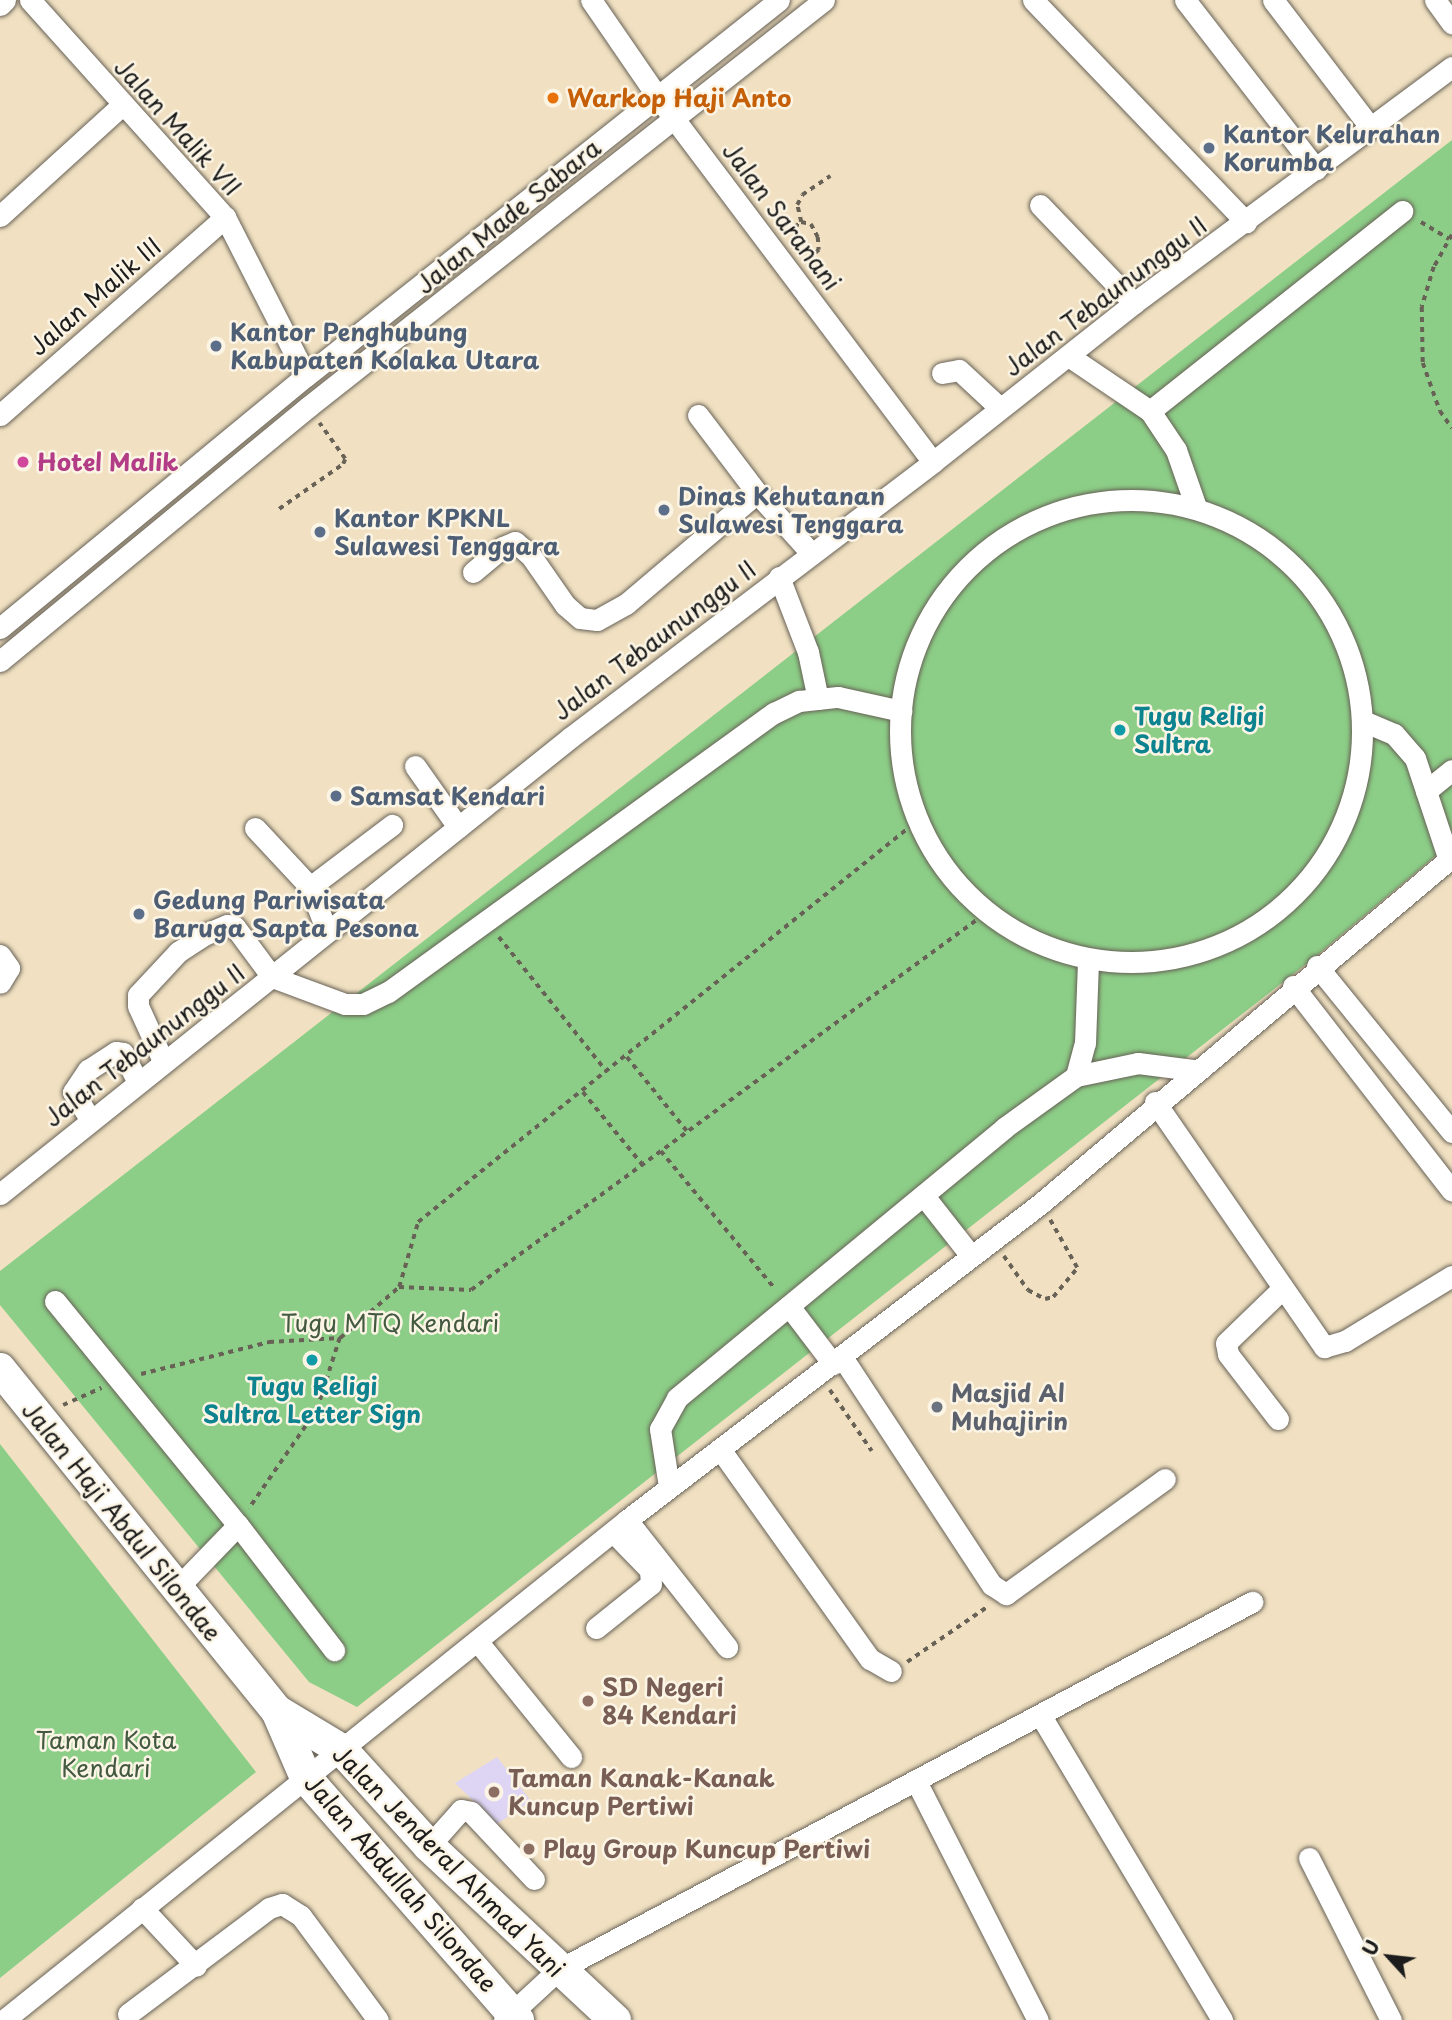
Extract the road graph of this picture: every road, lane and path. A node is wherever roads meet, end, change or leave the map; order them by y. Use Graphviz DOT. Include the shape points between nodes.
graph roads {
  1 [pos="5,0"];
  2 [pos="30,0"];
  3 [pos="591,0"];
  4 [pos="779,0"];
  5 [pos="824,0"];
  6 [pos="1032,0"];
  7 [pos="1185,0"];
  8 [pos="1273,0"];
  9 [pos="1435,0"];
  10 [pos="0,5"];
  11 [pos="1452,23"];
  12 [pos="1452,67"];
  13 [pos="657,96"];
  14 [pos="122,105"];
  15 [pos="675,118"];
  16 [pos="1371,128"];
  17 [pos="1316,169"];
  18 [pos="830,176"];
  19 [pos="1040,205"];
  20 [pos="1402,211"];
  21 [pos="0,216"];
  22 [pos="225,217"];
  23 [pos="801,222"];
  24 [pos="1246,222"];
  25 [pos="1450,237"];
  26 [pos="770,245"];
  27 [pos="794,274"];
  28 [pos="1133,303"];
  29 [pos="1070,357"];
  30 [pos="942,373"];
  31 [pos="306,376"];
  32 [pos="308,407"];
  33 [pos="1000,408"];
  34 [pos="1150,411"];
  35 [pos="0,415"];
  36 [pos="698,415"];
  37 [pos="1452,428"];
  38 [pos="933,462"];
  39 [pos="757,493"];
  40 [pos="1196,507"];
  41 [pos="279,509"];
  42 [pos="811,553"];
  43 [pos="473,572"];
  44 [pos="779,577"];
  45 [pos="0,628"];
  46 [pos="0,661"];
  47 [pos="818,699"];
  48 [pos="901,711"];
  49 [pos="1363,721"];
  50 [pos="415,766"];
  51 [pos="1452,770"];
  52 [pos="1426,791"];
  53 [pos="917,821"];
  54 [pos="391,825"];
  55 [pos="458,827"];
  56 [pos="255,828"];
  57 [pos="1450,858"];
  58 [pos="310,887"];
  59 [pos="986,913"];
  60 [pos="486,921"];
  61 [pos="327,932"];
  62 [pos="0,955"];
  63 [pos="1088,960"];
  64 [pos="1317,966"];
  65 [pos="272,977"];
  66 [pos="0,983"];
  67 [pos="1293,986"];
  68 [pos="626,1057"];
  69 [pos="163,1061"];
  70 [pos="1193,1070"];
  71 [pos="607,1072"];
  72 [pos="1076,1076"];
  73 [pos="138,1082"];
  74 [pos="583,1092"];
  75 [pos="1155,1102"];
  76 [pos="90,1119"];
  77 [pos="687,1131"];
  78 [pos="1452,1132"];
  79 [pos="661,1151"];
  80 [pos="642,1164"];
  81 [pos="2,1186"];
  82 [pos="1452,1191"];
  83 [pos="924,1196"];
  84 [pos="1040,1204"];
  85 [pos="993,1240"];
  86 [pos="971,1256"];
  87 [pos="1452,1276"];
  88 [pos="399,1287"];
  89 [pos="1283,1289"];
  90 [pos="55,1301"];
  91 [pos="789,1306"];
  92 [pos="340,1338"];
  93 [pos="831,1365"];
  94 [pos="0,1369"];
  95 [pos="120,1380"];
  96 [pos="38,1416"];
  97 [pos="1278,1419"];
  98 [pos="720,1449"];
  99 [pos="872,1451"];
  100 [pos="1165,1479"];
  101 [pos="669,1487"];
  102 [pos="238,1525"];
  103 [pos="620,1526"];
  104 [pos="178,1586"];
  105 [pos="1006,1594"];
  106 [pos="1252,1602"];
  107 [pos="596,1628"];
  108 [pos="478,1642"];
  109 [pos="727,1647"];
  110 [pos="334,1650"];
  111 [pos="891,1671"];
  112 [pos="243,1673"];
  113 [pos="277,1711"];
  114 [pos="1041,1716"];
  115 [pos="342,1750"];
  116 [pos="571,1757"];
  117 [pos="306,1778"];
  118 [pos="916,1783"];
  119 [pos="429,1846"];
  120 [pos="1309,1858"];
  121 [pos="534,1879"];
  122 [pos="142,1908"];
  123 [pos="196,1966"];
  124 [pos="558,1970"];
  125 [pos="128,2014"];
  126 [pos="512,2018"];
  127 [pos="4,2020"];
  128 [pos="378,2020"];
  129 [pos="615,2020"];
  130 [pos="1038,2020"];
  131 [pos="1222,2020"];
  132 [pos="1391,2020"];
  1 -- 10 [label="street"];
  2 -- 14 [label="street, Jalan Malik VII"];
  3 -- 13 [label="street, Jalan Saranani"];
  4 -- 13 [label="street, Jalan Made Sabara"];
  5 -- 15 [label="street, Jalan Made Sabara"];
  6 -- 24 [label="street"];
  7 -- 17 [label="street"];
  8 -- 16 [label="street"];
  9 -- 11 [label="street"];
  12 -- 16 [label="street, Jalan Tebaununggu II"];
  13 -- 15 [label="street, Jalan Saranani"];
  13 -- 31 [label="street, Jalan Made Sabara"];
  14 -- 21 [label="street"];
  14 -- 22 [label="street, Jalan Malik VII"];
  15 -- 26 [label="street, Jalan Saranani"];
  15 -- 32 [label="street, Jalan Made Sabara"];
  16 -- 17 [label="street, Jalan Tebaununggu II"];
  17 -- 24 [label="street, Jalan Tebaununggu II"];
  18 -- 23 [label="path" via="814,184 797,202"];
  19 -- 28 [label="street"];
  20 -- 25 [label="path"];
  20 -- 34 [label="street"];
  22 -- 31 [label="street, Jalan Malik VII"];
  22 -- 35 [label="street, Jalan Malik III"];
  23 -- 26 [label="path"];
  23 -- 27 [label="path" via="811,224 819,250"];
  24 -- 28 [label="street, Jalan Tebaununggu II"];
  25 -- 37 [label="path" via="1434,267 1422,307 1423,363 1440,411"];
  26 -- 27 [label="street, Jalan Saranani"];
  27 -- 38 [label="street, Jalan Saranani"];
  28 -- 29 [label="street, Jalan Tebaununggu II"];
  29 -- 33 [label="street, Jalan Tebaununggu II"];
  29 -- 34 [label="street"];
  30 -- 33 [label="street" via="960,370"];
  31 -- 45 [label="street, Jalan Made Sabara"];
  32 -- 41 [label="path" via="345,459 340,468"];
  32 -- 46 [label="street, Jalan Made Sabara"];
  33 -- 38 [label="street, Jalan Tebaununggu II"];
  34 -- 40 [label="street" via="1181,460"];
  36 -- 39 [label="street"];
  38 -- 42 [label="street, Jalan Tebaununggu II"];
  39 -- 42 [label="street"];
  39 -- 43 [label="street" via="626,604 597,620 580,618 565,605 531,556 515,542"];
  40 -- 48 [label="street" via="1139,498 1081,504 1026,524 987,551 940,602 913,654"];
  40 -- 49 [label="street" via="1261,538 1314,587 1349,650"];
  42 -- 44 [label="street, Jalan Tebaununggu II"];
  44 -- 47 [label="street" via="808,652"];
  44 -- 55 [label="street, Jalan Tebaununggu II"];
  47 -- 48 [label="street" via="863,700"];
  47 -- 60 [label="street" via="799,701 751,727"];
  48 -- 53 [label="street" via="902,767"];
  49 -- 52 [label="street" via="1407,745"];
  49 -- 63 [label="street" via="1357,780 1337,836 1304,885 1286,901 1258,925 1205,951 1147,963"];
  50 -- 55 [label="street"];
  51 -- 52 [label="street"];
  52 -- 57 [label="street"];
  53 -- 59 [label="street" via="946,871"];
  53 -- 68 [label="path"];
  54 -- 58 [label="street"];
  55 -- 61 [label="street, Jalan Tebaununggu II"];
  56 -- 58 [label="street"];
  57 -- 64 [label="street"];
  58 -- 61 [label="street"];
  59 -- 63 [label="street" via="1034,942"];
  59 -- 77 [label="path"];
  60 -- 65 [label="street" via="388,992 363,1004 345,1004"];
  60 -- 71 [label="path"];
  61 -- 65 [label="street, Jalan Tebaununggu II"];
  62 -- 66 [label="street" via="9,968"];
  63 -- 72 [label="street" via="1085,1043"];
  64 -- 67 [label="street"];
  64 -- 78 [label="street"];
  65 -- 69 [label="street, Jalan Tebaununggu II"];
  65 -- 69 [label="street" via="235,928 227,925 178,952 138,995 138,1006"];
  67 -- 70 [label="street"];
  67 -- 82 [label="street"];
  68 -- 71 [label="path"];
  68 -- 77 [label="path"];
  69 -- 73 [label="street, Jalan Tebaununggu II"];
  70 -- 72 [label="street" via="1138,1063"];
  70 -- 75 [label="street"];
  71 -- 74 [label="path"];
  72 -- 83 [label="street" via="1004,1128"];
  73 -- 76 [label="street, Jalan Tebaununggu II"];
  73 -- 76 [label="street" via="123,1053 116,1052 88,1070 73,1092"];
  74 -- 80 [label="path"];
  74 -- 88 [label="path" via="418,1222"];
  75 -- 84 [label="street"];
  75 -- 89 [label="street"];
  76 -- 81 [label="street, Jalan Tebaununggu II"];
  77 -- 79 [label="path"];
  79 -- 80 [label="path"];
  79 -- 91 [label="path"];
  80 -- 88 [label="path" via="471,1290"];
  83 -- 86 [label="street"];
  83 -- 91 [label="street"];
  84 -- 85 [label="street"];
  84 -- 85 [label="path" via="1077,1268 1053,1297 1045,1299 1028,1290"];
  85 -- 86 [label="street"];
  86 -- 93 [label="street"];
  87 -- 89 [label="street" via="1332,1348 1322,1345"];
  88 -- 92 [label="path"];
  89 -- 97 [label="street" via="1226,1343 1228,1354"];
  90 -- 95 [label="street"];
  91 -- 93 [label="street"];
  91 -- 101 [label="street" via="667,1411 660,1429"];
  92 -- 95 [label="path" via="269,1342"];
  92 -- 102 [label="path" via="317,1410"];
  93 -- 98 [label="street"];
  93 -- 99 [label="path"];
  93 -- 105 [label="street" via="992,1585"];
  94 -- 96 [label="highway, Jalan Haji Abdul Silondae"];
  95 -- 96 [label="path"];
  95 -- 102 [label="street"];
  96 -- 104 [label="highway, Jalan Haji Abdul Silondae"];
  98 -- 101 [label="street"];
  98 -- 111 [label="street" via="870,1659"];
  100 -- 105 [label="street"];
  101 -- 103 [label="street"];
  102 -- 104 [label="street"];
  102 -- 110 [label="street"];
  103 -- 107 [label="street" via="650,1570 651,1584"];
  103 -- 108 [label="street"];
  103 -- 109 [label="street"];
  104 -- 112 [label="highway, Jalan Haji Abdul Silondae"];
  105 -- 111 [label="path"];
  106 -- 114 [label="street"];
  108 -- 115 [label="street"];
  108 -- 116 [label="street"];
  112 -- 113 [label="highway, Jalan Abdullah Silondae"];
  113 -- 115 [label="highway, Jalan Jenderal Ahmad Yani"];
  113 -- 117 [label="highway, Jalan Abdullah Silondae"];
  114 -- 118 [label="street"];
  114 -- 131 [label="street"];
  115 -- 117 [label="street"];
  115 -- 119 [label="highway, Jalan Jenderal Ahmad Yani"];
  117 -- 122 [label="street"];
  117 -- 126 [label="highway, Jalan Abdullah Silondae"];
  118 -- 124 [label="street"];
  118 -- 130 [label="street"];
  119 -- 121 [label="street" via="461,1810 471,1812"];
  119 -- 124 [label="highway, Jalan Jenderal Ahmad Yani"];
  120 -- 132 [label="street"];
  122 -- 123 [label="street"];
  122 -- 127 [label="street"];
  123 -- 125 [label="street"];
  123 -- 128 [label="street" via="269,1908 289,1906"];
  124 -- 126 [label="street"];
  124 -- 129 [label="highway, Jalan Jenderal Ahmad Yani"];
}
